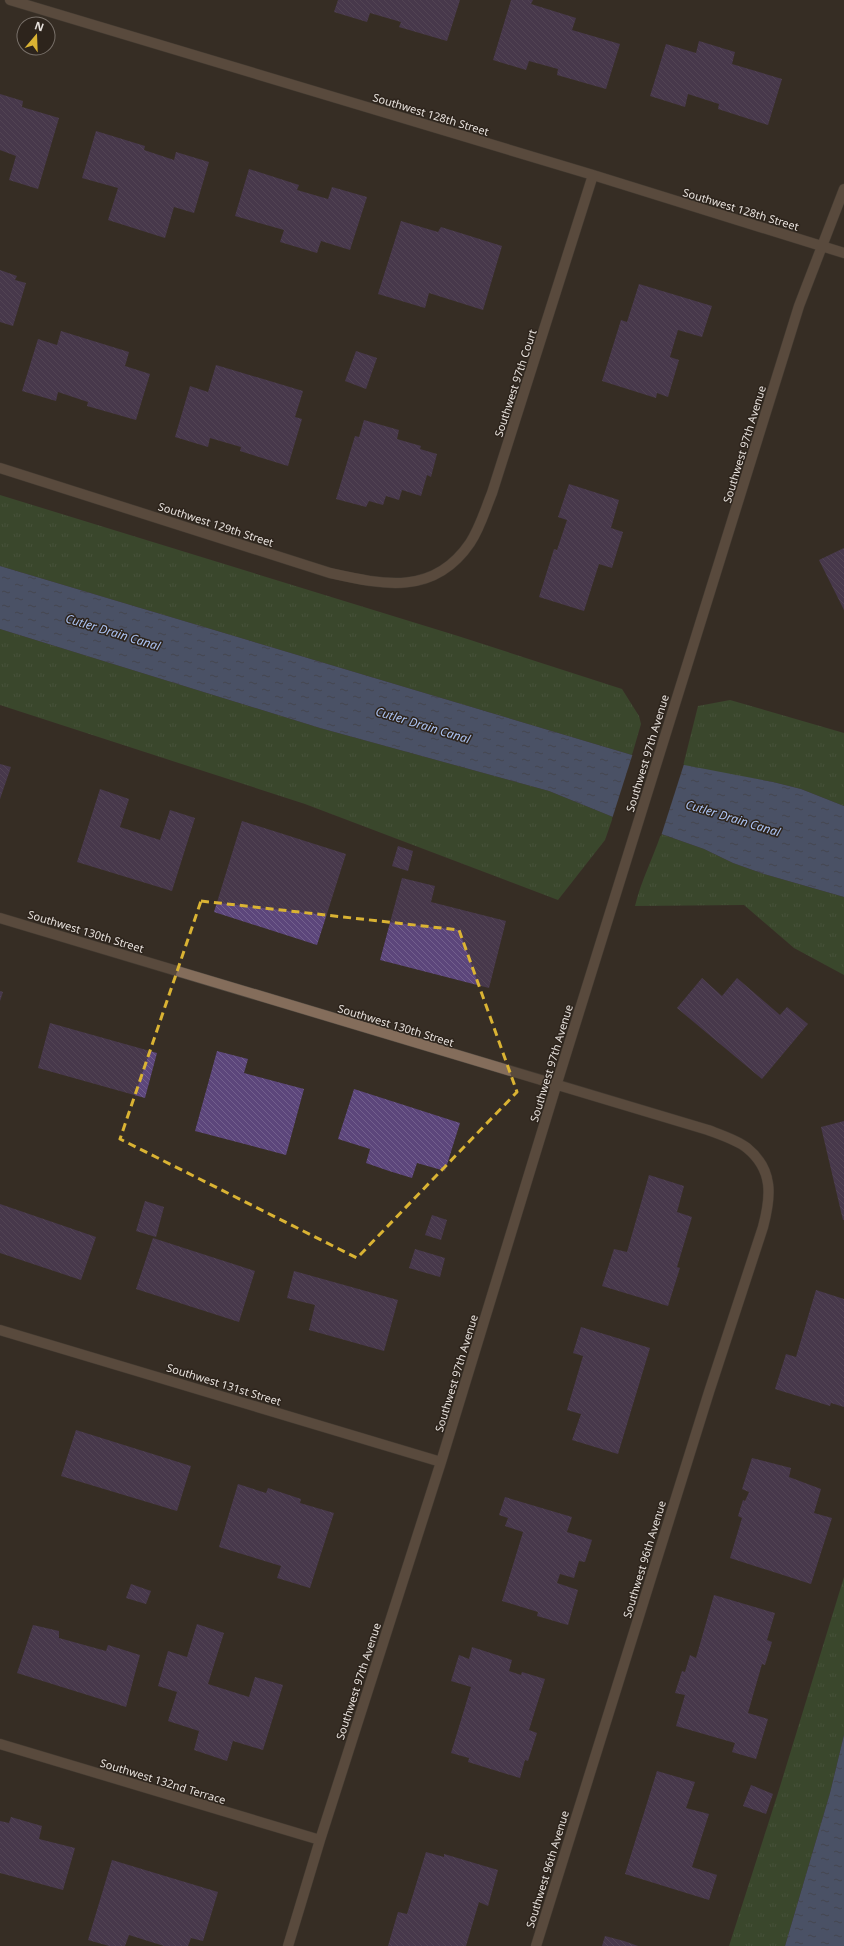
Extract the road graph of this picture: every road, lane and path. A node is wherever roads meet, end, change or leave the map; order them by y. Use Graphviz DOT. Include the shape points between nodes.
graph roads {
  1 [pos="10,0"];
  2 [pos="592,175"];
  3 [pos="844,189"];
  4 [pos="822,247"];
  5 [pos="844,253"];
  6 [pos="0,468"];
  7 [pos="428,579"];
  8 [pos="0,918"];
  9 [pos="556,1086"];
  10 [pos="769,1179"];
  11 [pos="0,1330"];
  12 [pos="441,1462"];
  13 [pos="0,1744"];
  14 [pos="320,1840"];
  15 [pos="288,1946"];
  16 [pos="536,1946"];
  1 -- 2 [label="street, Southwest 128th Street"];
  2 -- 4 [label="street, Southwest 128th Street"];
  2 -- 7 [label="street, Southwest 97th Court" via="478,528 460,555"];
  3 -- 4 [label="street, Southwest 97th Avenue"];
  4 -- 5 [label="street, Southwest 128th Street"];
  4 -- 9 [label="street, Southwest 97th Avenue" via="799,306"];
  6 -- 7 [label="street, Southwest 129th Street" via="330,572 382,583"];
  8 -- 9 [label="street, Southwest 130th Street"];
  9 -- 10 [label="street, Southwest 130th Street" via="728,1138 747,1148 760,1162"];
  9 -- 12 [label="street, Southwest 97th Avenue"];
  10 -- 16 [label="street, Southwest 96th Avenue" via="769,1204 763,1227"];
  11 -- 12 [label="street, Southwest 131st Street"];
  12 -- 14 [label="street, Southwest 97th Avenue"];
  13 -- 14 [label="street, Southwest 132nd Terrace"];
  14 -- 15 [label="street, Southwest 97th Avenue"];
}
